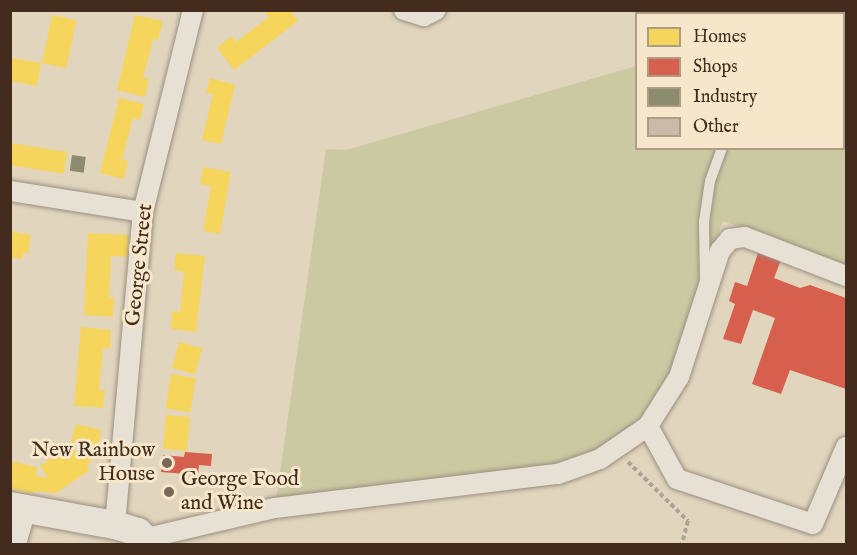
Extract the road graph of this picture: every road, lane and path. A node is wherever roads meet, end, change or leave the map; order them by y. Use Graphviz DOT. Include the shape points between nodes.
graph roads {
  1 [pos="193,10"];
  2 [pos="404,10"];
  3 [pos="436,10"];
  4 [pos="721,150"];
  5 [pos="10,191"];
  6 [pos="143,212"];
  7 [pos="846,276"];
  8 [pos="705,297"];
  9 [pos="648,426"];
  10 [pos="846,447"];
  11 [pos="614,449"];
  12 [pos="18,508"];
  13 [pos="115,525"];
  14 [pos="148,541"];
  15 [pos="16,544"];
  16 [pos="681,544"];
  1 -- 6 [label="street, George Street"];
  2 -- 3 [label="street" via="424,16"];
  4 -- 8 [label="lane" via="710,181 704,222"];
  5 -- 6 [label="street"];
  6 -- 13 [label="street, George Street"];
  7 -- 8 [label="street" via="745,237 730,239 720,251"];
  8 -- 9 [label="street" via="680,376"];
  9 -- 10 [label="street" via="677,479 813,524"];
  9 -- 11 [label="street"];
  11 -- 14 [label="street" via="600,459 558,474 275,508"];
  11 -- 16 [label="path" via="688,521"];
  12 -- 13 [label="street"];
  12 -- 15 [label="street"];
  13 -- 14 [label="street"];
}
